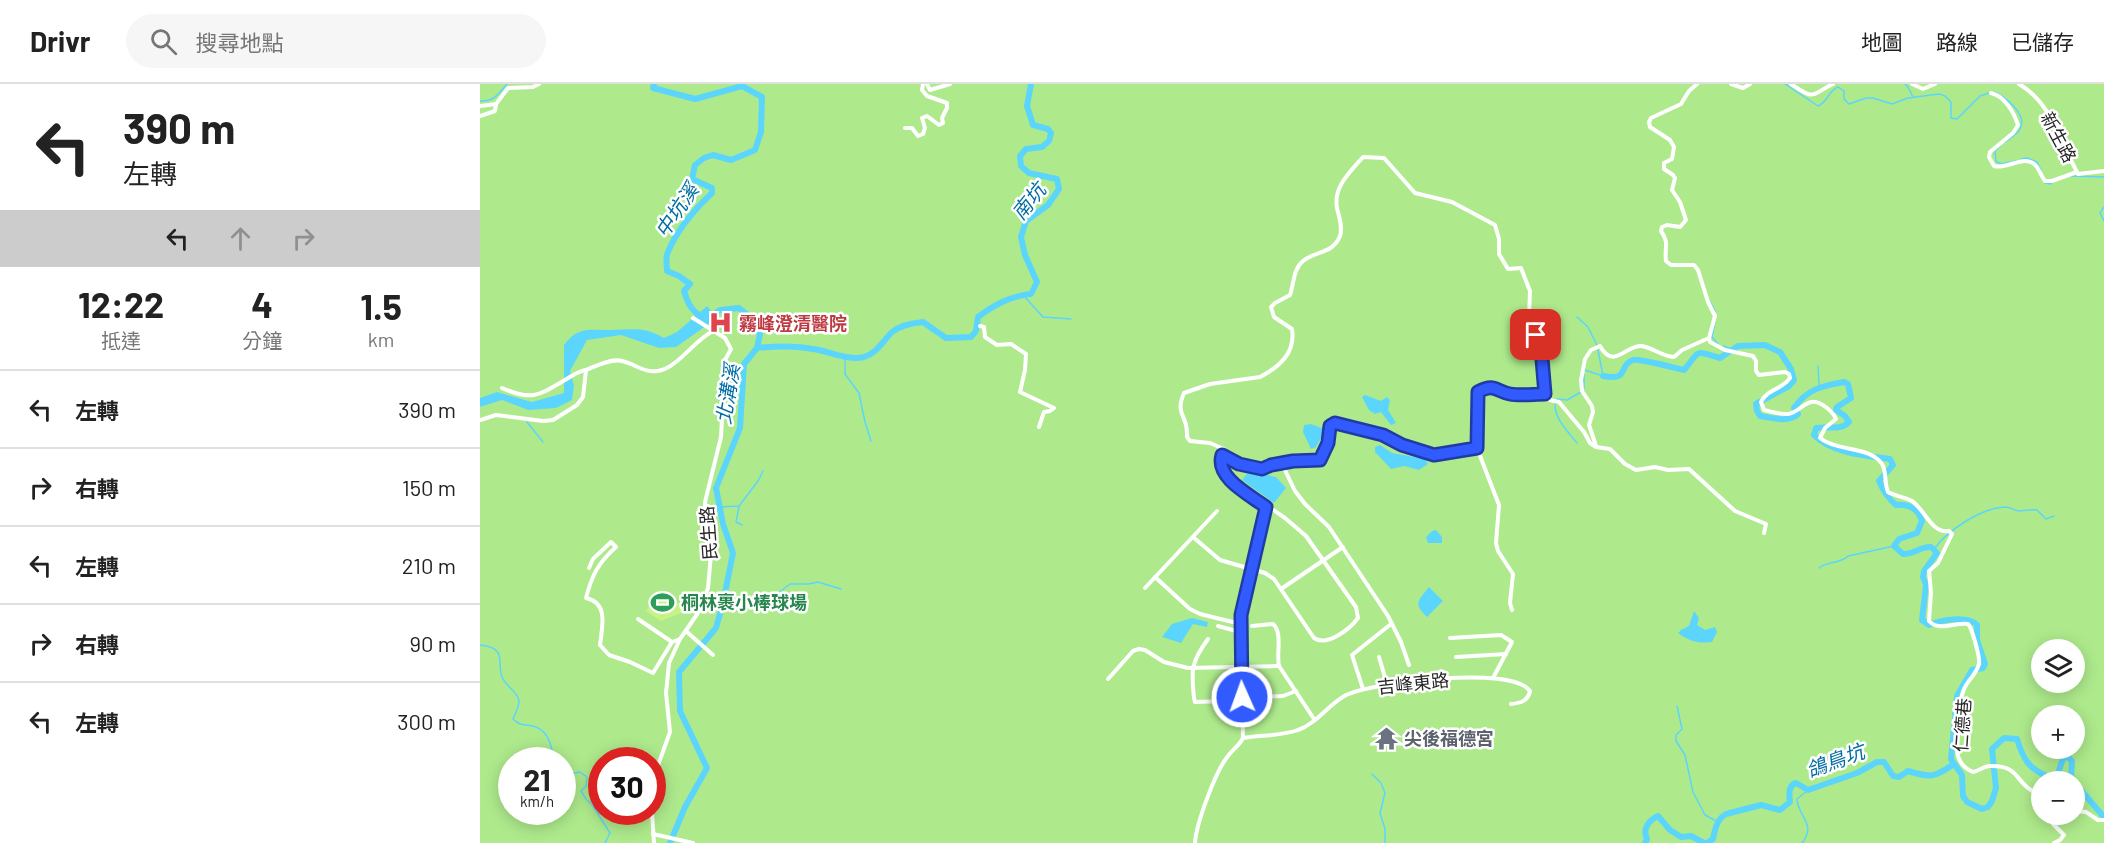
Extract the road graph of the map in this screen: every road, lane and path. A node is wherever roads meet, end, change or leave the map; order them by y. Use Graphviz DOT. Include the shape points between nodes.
graph roads {
  1 [pos="539,84"];
  2 [pos="925,84"];
  3 [pos="950,84"];
  4 [pos="1697,84"];
  5 [pos="1731,84"];
  6 [pos="1750,84"];
  7 [pos="1791,84"];
  8 [pos="1833,84"];
  9 [pos="1912,84"];
  10 [pos="1935,84"];
  11 [pos="2019,84"];
  12 [pos="1991,93"];
  13 [pos="496,104"];
  14 [pos="480,106"];
  15 [pos="480,116"];
  16 [pos="905,128"];
  17 [pos="2104,171"];
  18 [pos="2077,172"];
  19 [pos="693,318"];
  20 [pos="980,326"];
  21 [pos="711,329"];
  22 [pos="1709,338"];
  23 [pos="586,370"];
  24 [pos="502,388"];
  25 [pos="1545,394"];
  26 [pos="480,420"];
  27 [pos="1039,427"];
  28 [pos="1596,447"];
  29 [pos="1477,448"];
  30 [pos="1222,455"];
  31 [pos="1282,464"];
  32 [pos="1266,507"];
  33 [pos="1217,512"];
  34 [pos="1764,533"];
  35 [pos="1193,537"];
  36 [pos="1343,547"];
  37 [pos="1324,560"];
  38 [pos="589,568"];
  39 [pos="1252,569"];
  40 [pos="1155,577"];
  41 [pos="1145,588"];
  42 [pos="1281,589"];
  43 [pos="1512,610"];
  44 [pos="638,619"];
  45 [pos="1241,624"];
  46 [pos="1391,624"];
  47 [pos="1218,626"];
  48 [pos="1252,626"];
  49 [pos="687,632"];
  50 [pos="1240,632"];
  51 [pos="1450,638"];
  52 [pos="680,639"];
  53 [pos="1208,639"];
  54 [pos="672,642"];
  55 [pos="712,654"];
  56 [pos="1506,654"];
  57 [pos="1379,657"];
  58 [pos="1456,657"];
  59 [pos="1409,665"];
  60 [pos="1279,666"];
  61 [pos="1241,667"];
  62 [pos="1192,668"];
  63 [pos="1493,678"];
  64 [pos="1108,679"];
  65 [pos="1387,684"];
  66 [pos="1363,690"];
  67 [pos="1296,691"];
  68 [pos="1259,697"];
  69 [pos="1226,701"];
  70 [pos="1511,704"];
  71 [pos="1314,719"];
  72 [pos="1243,738"];
  73 [pos="666,747"];
  74 [pos="2031,790"];
  75 [pos="2085,812"];
  76 [pos="2102,820"];
  77 [pos="653,825"];
  78 [pos="2054,825"];
  79 [pos="653,834"];
  80 [pos="691,842"];
  81 [pos="654,843"];
  82 [pos="1195,843"];
  83 [pos="2054,843"];
  1 -- 13 [label="street" via="507,88"];
  2 -- 3 [label="street" via="930,90"];
  2 -- 16 [label="street" via="922,90 927,96 947,103 943,123 927,116 922,118 925,128 918,136 912,128"];
  4 -- 22 [label="street" via="1681,104 1651,118 1649,125 1674,147 1672,159 1664,164 1664,169 1675,178 1672,190 1686,220 1680,227 1662,227 1668,245 1666,261 1671,265 1694,265 1698,270 1714,315"];
  5 -- 6 [label="street" via="1743,88"];
  7 -- 8 [label="street" via="1807,95 1816,95"];
  9 -- 10 [label="street" via="1923,89"];
  11 -- 18 [label="street, 新生路" via="2047,111"];
  12 -- 18 [label="street" via="2002,99 2018,125 1990,152 1991,164 1999,167 2028,161 2037,167 2044,180"];
  13 -- 14 [label="street"];
  13 -- 15 [label="street" via="495,111"];
  17 -- 18 [label="street, 新生路"];
  19 -- 21 [label="street"];
  20 -- 27 [label="street" via="984,327 985,337 997,345 1011,344 1026,354 1020,392 1054,408 1044,412"];
  21 -- 23 [label="street" via="676,362 660,371 640,370 616,360"];
  21 -- 49 [label="street, 民生路" via="731,346 725,360 721,437 705,502 712,543 708,588"];
  22 -- 28 [label="street" via="1674,357 1641,346 1614,357 1600,346 1594,347 1585,359 1582,389 1592,406 1589,425"];
  22 -- 74 [label="street, 仁德巷" via="1718,347 1753,356 1759,375 1789,374 1787,383 1762,397 1764,410 1788,414 1812,402 1825,406 1836,419 1820,438 1833,446 1874,454 1891,494 1912,501 1938,530 1952,534 1938,563 1929,571 1931,623 1940,627 1968,624 1979,658 1962,696 1958,758 1973,772 1987,766 2010,768"];
  23 -- 24 [label="street" via="528,397"];
  23 -- 26 [label="street" via="583,397 553,420 496,415"];
  25 -- 28 [label="street" via="1556,401"];
  25 -- 29 [label="street" via="1510,394 1493,387 1478,392"];
  25 -- 30 [label="street" via="1541,347 1528,318 1530,291 1521,268 1508,269 1499,254 1495,225 1452,202 1415,193 1384,158 1363,157 1342,181 1337,194 1341,229 1338,239 1326,251 1303,261 1290,295 1271,307 1274,317 1292,329 1289,354 1260,377 1210,384 1184,393 1179,405 1190,441 1224,449"];
  28 -- 34 [label="street" via="1610,449 1636,470 1689,468 1735,511 1766,524"];
  29 -- 31 [label="street" via="1434,455 1383,435 1335,423 1330,426 1320,460"];
  29 -- 43 [label="street" via="1499,505 1496,543 1513,574"];
  30 -- 31 [label="street" via="1258,469"];
  30 -- 32 [label="street" via="1224,473"];
  31 -- 36 [label="street" via="1295,491"];
  32 -- 37 [label="street" via="1300,530"];
  32 -- 39 [label="street"];
  33 -- 35 [label="street"];
  35 -- 39 [label="street" via="1220,560"];
  35 -- 40 [label="street"];
  36 -- 37 [label="street"];
  36 -- 46 [label="street"];
  37 -- 42 [label="street"];
  37 -- 42 [label="street" via="1358,612 1354,623 1341,632 1327,641 1318,641"];
  38 -- 54 [label="street" via="610,542 616,548 598,566 586,598 594,599 602,610 600,645 605,652 653,673"];
  39 -- 42 [label="street" via="1269,575"];
  39 -- 45 [label="street"];
  40 -- 41 [label="street"];
  40 -- 45 [label="street" via="1190,609"];
  44 -- 54 [label="street"];
  45 -- 50 [label="street"];
  46 -- 59 [label="street"];
  46 -- 66 [label="street" via="1352,655"];
  47 -- 50 [label="street"];
  48 -- 60 [label="street" via="1276,627"];
  49 -- 52 [label="street, 民生路"];
  49 -- 55 [label="street"];
  50 -- 61 [label="street"];
  51 -- 56 [label="street" via="1501,636 1512,642"];
  52 -- 54 [label="street"];
  52 -- 73 [label="street, 民生路" via="666,677 669,738"];
  53 -- 62 [label="street"];
  56 -- 58 [label="street"];
  56 -- 63 [label="street"];
  57 -- 65 [label="street"];
  60 -- 61 [label="street"];
  60 -- 67 [label="street"];
  61 -- 62 [label="street"];
  61 -- 72 [label="street"];
  62 -- 64 [label="street" via="1164,662 1139,649"];
  62 -- 69 [label="street" via="1195,702"];
  63 -- 65 [label="street, 吉峰東路"];
  63 -- 70 [label="street, 吉峰東路" via="1529,688 1526,699"];
  65 -- 66 [label="street, 吉峰東路"];
  66 -- 71 [label="street, 吉峰東路" via="1345,696"];
  67 -- 68 [label="street" via="1284,696"];
  67 -- 71 [label="street"];
  71 -- 72 [label="street, 吉峰東路" via="1300,730"];
  72 -- 82 [label="street" via="1215,776"];
  75 -- 76 [label="street"];
  77 -- 79 [label="street"];
  78 -- 83 [label="street" via="2064,834"];
  79 -- 80 [label="street"];
  79 -- 81 [label="street"];
}
